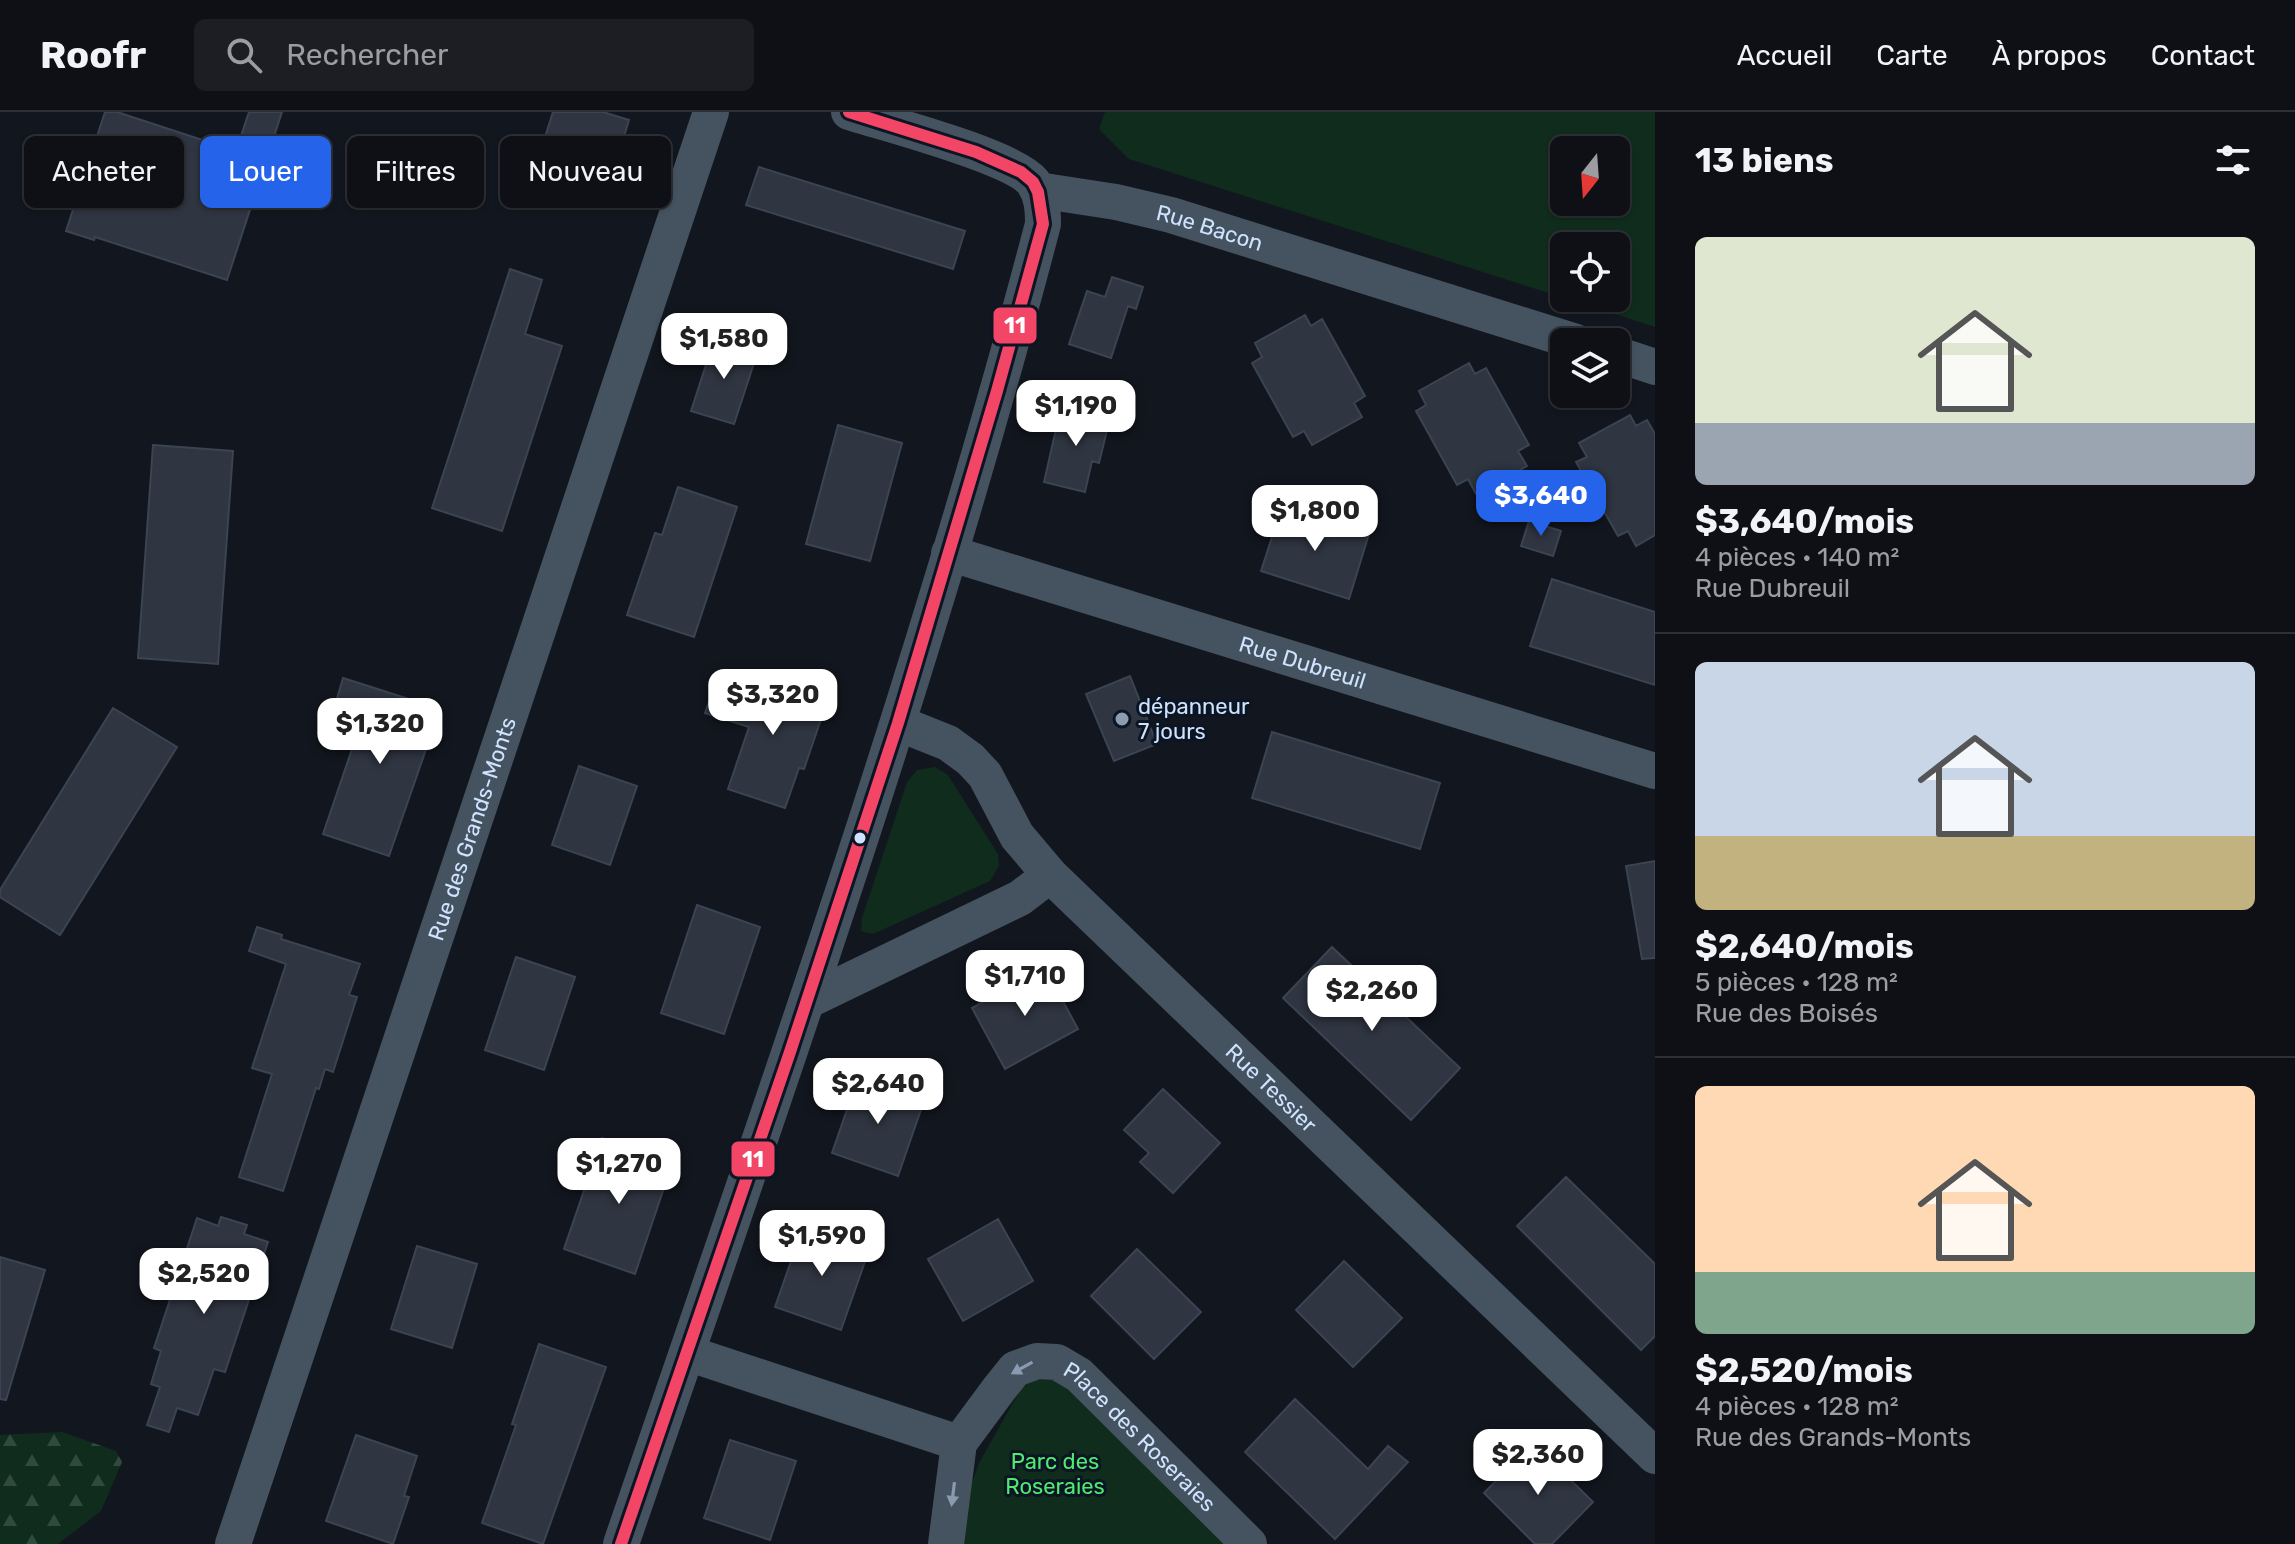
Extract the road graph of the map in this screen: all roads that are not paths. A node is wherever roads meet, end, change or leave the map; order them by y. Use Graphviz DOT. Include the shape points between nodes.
graph roads {
  1 [pos="711,112"];
  2 [pos="849,112"];
  3 [pos="1038,190"];
  4 [pos="1550,334"];
  5 [pos="1630,359"];
  6 [pos="1655,367"];
  7 [pos="949,553"];
  8 [pos="898,723"];
  9 [pos="1655,771"];
  10 [pos="1050,875"];
  11 [pos="807,1001"];
  12 [pos="687,1353"];
  13 [pos="959,1443"];
  14 [pos="1655,1456"];
  15 [pos="233,1544"];
  16 [pos="621,1544"];
  17 [pos="946,1544"];
  18 [pos="1249,1544"];
  1 -- 15 [label="street, Rue des Grands-Monts"];
  2 -- 3 [label="street" via="1018,168"];
  3 -- 4 [label="street, Rue Bacon" via="1171,215"];
  3 -- 7 [label="street" via="1043,224"];
  5 -- 6 [label="street"];
  7 -- 8 [label="street"];
  7 -- 9 [label="street, Rue Dubreuil"];
  8 -- 10 [label="street, Rue Tessier" via="948,743 970,759 985,775 1017,836"];
  8 -- 11 [label="street"];
  10 -- 11 [label="street" via="1020,898"];
  10 -- 14 [label="street, Rue Tessier"];
  11 -- 12 [label="street"];
  12 -- 13 [label="street"];
  12 -- 16 [label="street"];
  13 -- 17 [label="street, Place des Roseraies, one-way"];
  18 -- 13 [label="street, Place des Roseraies, one-way" via="1079,1375 1057,1362 1037,1361 1015,1369"];
}
